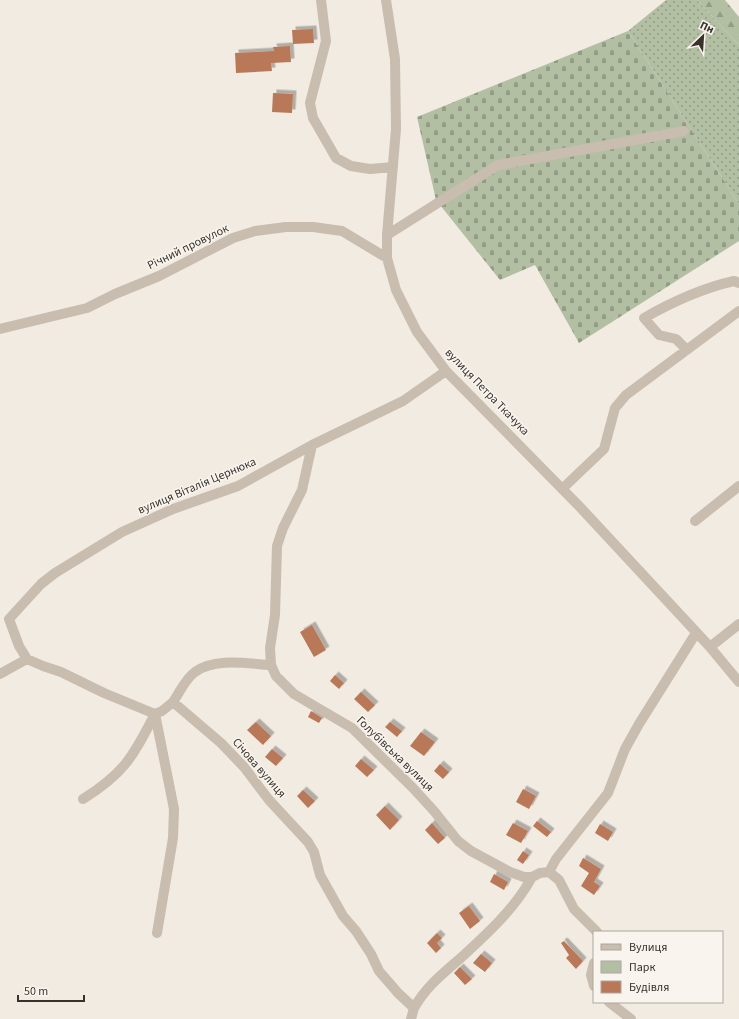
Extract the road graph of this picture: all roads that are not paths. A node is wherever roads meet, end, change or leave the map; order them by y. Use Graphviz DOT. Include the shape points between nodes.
graph roads {
  1 [pos="321,0"];
  2 [pos="386,0"];
  3 [pos="684,131"];
  4 [pos="393,166"];
  5 [pos="387,235"];
  6 [pos="387,258"];
  7 [pos="739,283"];
  8 [pos="739,311"];
  9 [pos="0,329"];
  10 [pos="687,350"];
  11 [pos="446,370"];
  12 [pos="312,445"];
  13 [pos="739,486"];
  14 [pos="562,489"];
  15 [pos="695,521"];
  16 [pos="0,613"];
  17 [pos="9,619"];
  18 [pos="739,624"];
  19 [pos="696,633"];
  20 [pos="710,647"];
  21 [pos="27,659"];
  22 [pos="271,666"];
  23 [pos="0,674"];
  24 [pos="739,682"];
  25 [pos="173,702"];
  26 [pos="155,714"];
  27 [pos="83,799"];
  28 [pos="550,872"];
  29 [pos="532,877"];
  30 [pos="596,931"];
  31 [pos="157,933"];
  32 [pos="593,967"];
  33 [pos="593,982"];
  34 [pos="610,1003"];
  35 [pos="414,1008"];
  36 [pos="412,1019"];
  37 [pos="631,1019"];
  1 -- 4 [label="street" via="326,41 310,104 313,118 336,158 351,166"];
  2 -- 4 [label="street, вулиця Петра Ткачука" via="395,59 396,129"];
  3 -- 5 [label="street" via="498,165"];
  4 -- 5 [label="street, вулиця Петра Ткачука"];
  5 -- 6 [label="street, вулиця Петра Ткачука"];
  6 -- 9 [label="street, Річний провулок" via="342,231 286,227 255,231 233,238 159,276 86,308"];
  6 -- 11 [label="street, вулиця Петра Ткачука" via="396,290 417,332"];
  7 -- 10 [label="street" via="734,280 721,284 674,302 644,318 659,335 676,339"];
  8 -- 10 [label="street"];
  10 -- 14 [label="street" via="626,395 615,408 604,449"];
  11 -- 12 [label="street, вулиця Віталія Цернюка" via="403,401"];
  11 -- 14 [label="street, вулиця Петра Ткачука"];
  12 -- 17 [label="street, вулиця Віталія Цернюка" via="238,486 173,509 116,535 50,577"];
  12 -- 22 [label="street" via="302,490 277,546"];
  13 -- 15 [label="street"];
  14 -- 19 [label="street, вулиця Петра Ткачука"];
  16 -- 17 [label="street"];
  17 -- 21 [label="street" via="18,646"];
  18 -- 20 [label="street"];
  19 -- 20 [label="street, вулиця Петра Ткачука"];
  19 -- 28 [label="street" via="625,749 608,793 556,859"];
  20 -- 24 [label="street, вулиця Петра Ткачука"];
  21 -- 23 [label="street"];
  21 -- 26 [label="street"];
  22 -- 25 [label="street" via="234,663 203,667 188,679"];
  22 -- 29 [label="street, Голубівська вулиця" via="276,676 294,694 352,728 413,788 458,841 504,869 524,877"];
  25 -- 26 [label="street" via="162,712"];
  25 -- 35 [label="street, Січова вулиця" via="221,743 308,842 314,852 320,875 343,916 356,931 379,971"];
  26 -- 27 [label="street" via="124,767 114,778"];
  26 -- 31 [label="street" via="174,809 173,838"];
  28 -- 29 [label="street, Голубівська вулиця"];
  28 -- 30 [label="street" via="559,880 574,909"];
  29 -- 35 [label="street" via="521,896 472,947 424,990"];
  32 -- 33 [label="street"];
  34 -- 37 [label="street"];
  35 -- 36 [label="street"];
}
